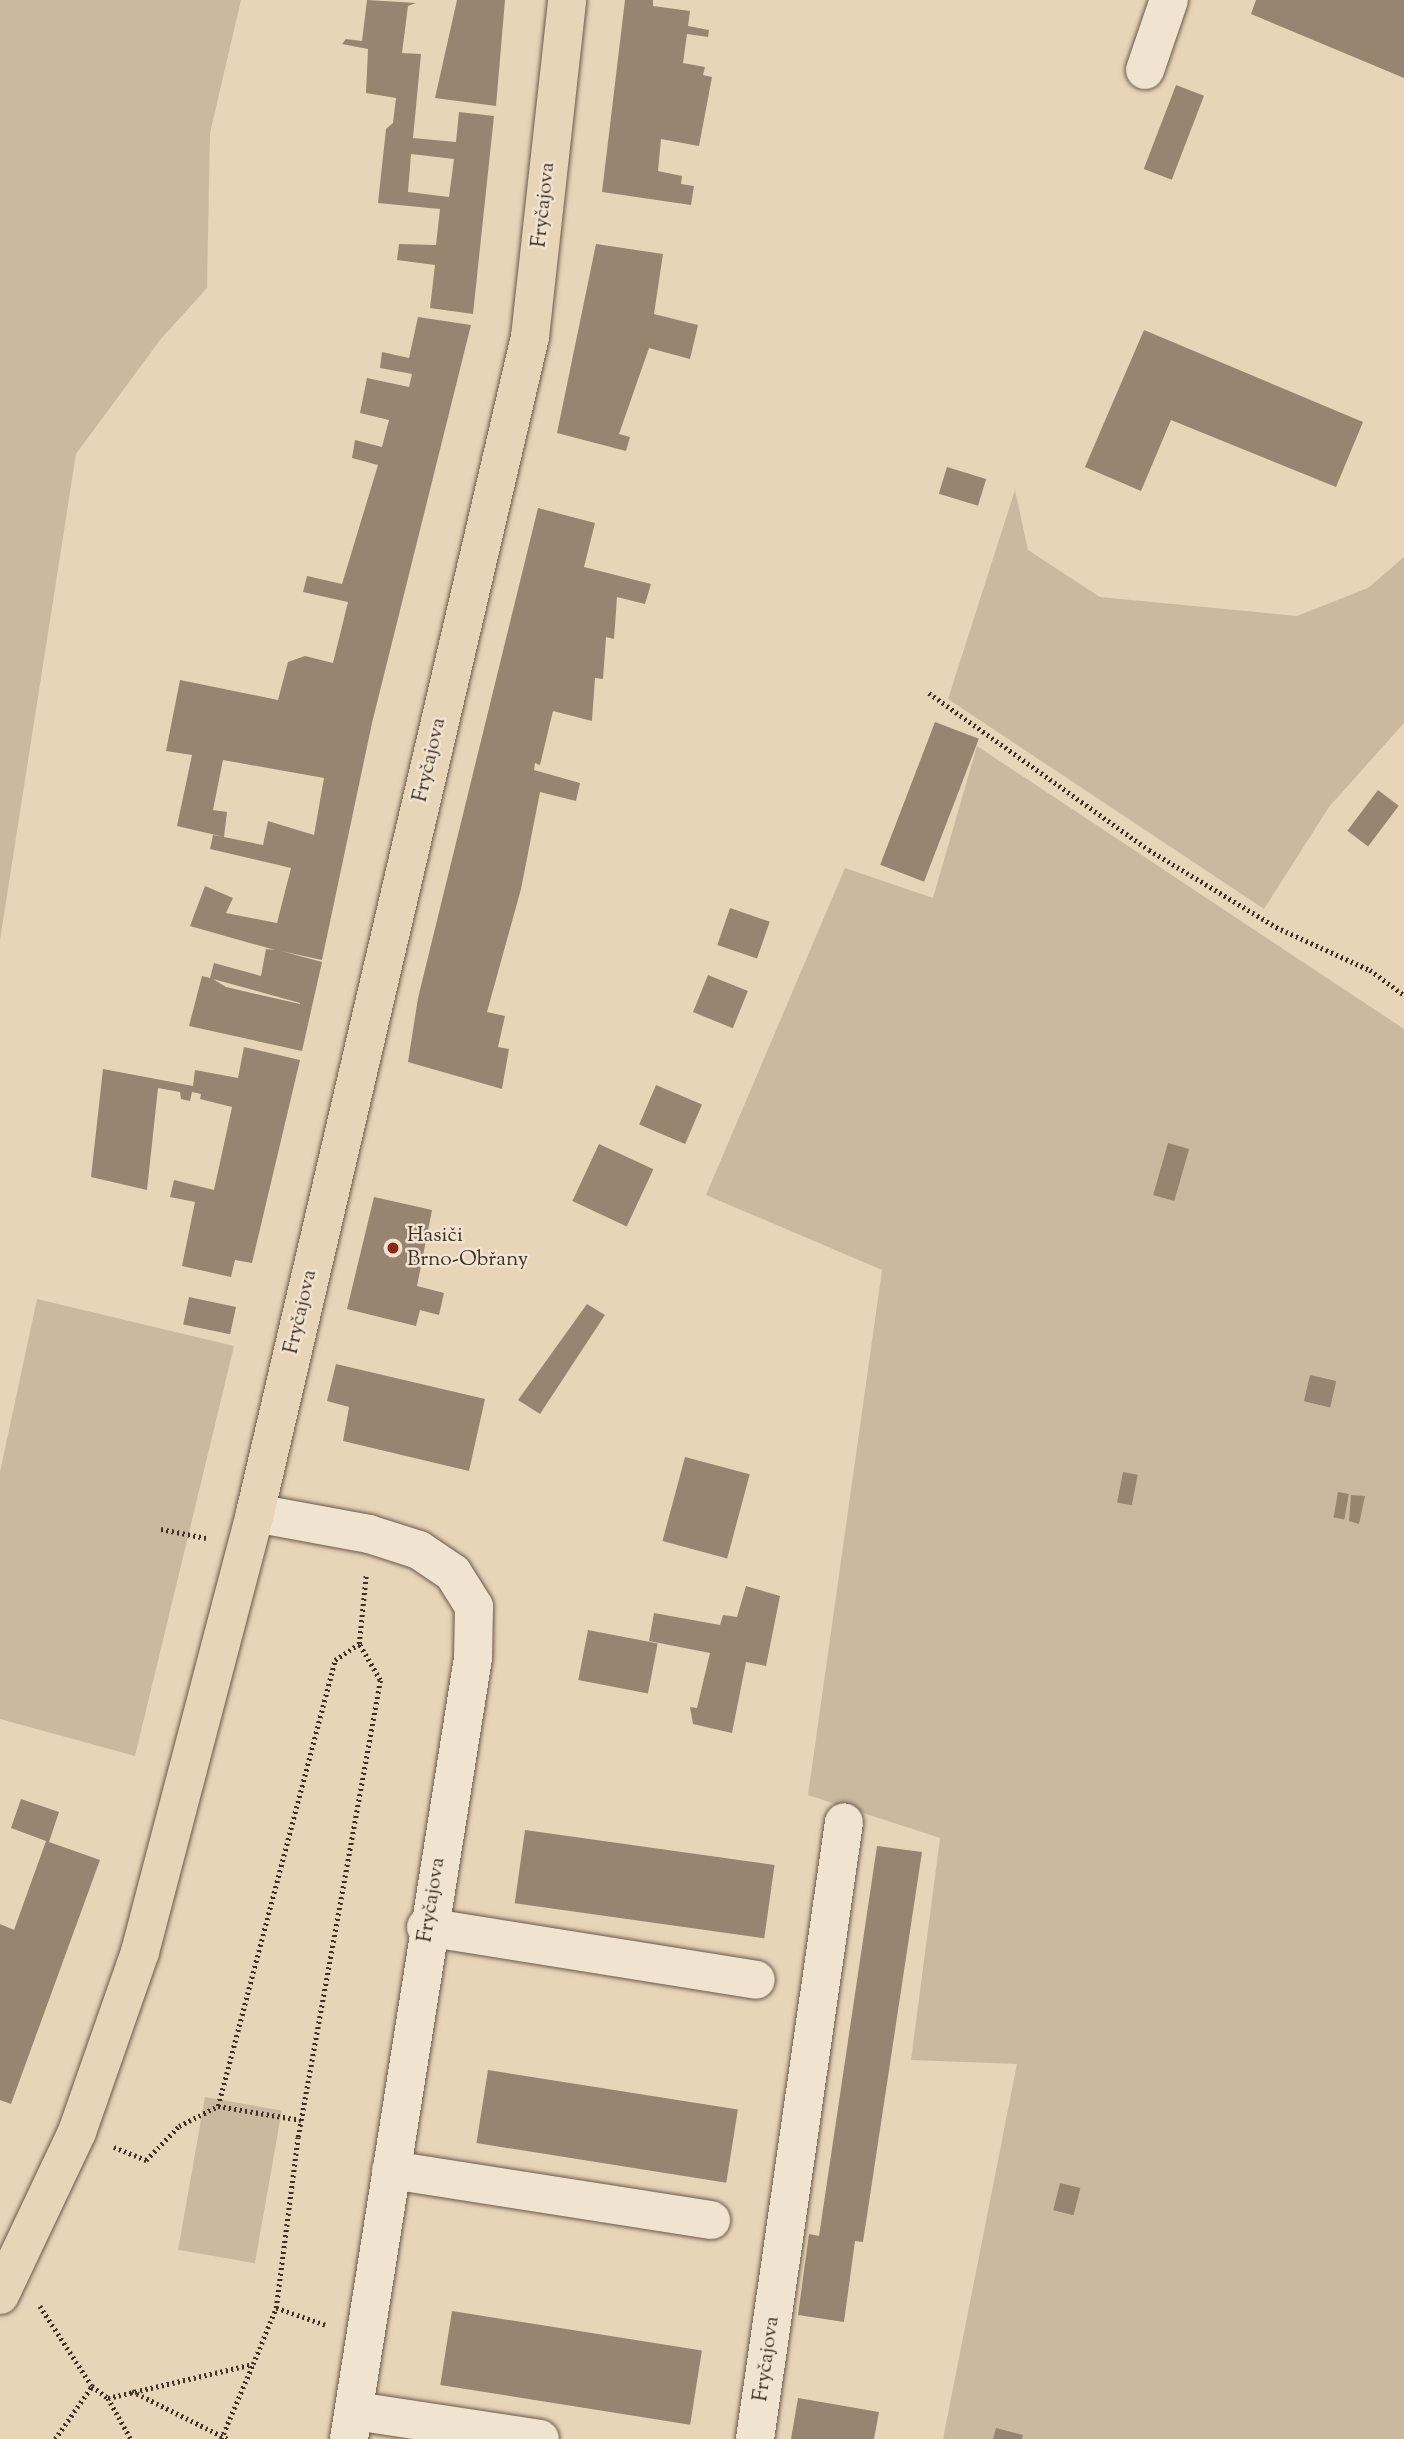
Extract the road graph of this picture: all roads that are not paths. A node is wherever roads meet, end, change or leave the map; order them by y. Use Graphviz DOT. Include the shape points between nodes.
graph roads {
  1 [pos="568,0"];
  2 [pos="1169,0"];
  3 [pos="1145,69"];
  4 [pos="255,1513"];
  5 [pos="844,1822"];
  6 [pos="426,1927"];
  7 [pos="756,1980"];
  8 [pos="391,2170"];
  9 [pos="711,2220"];
  10 [pos="8,2281"];
  11 [pos="352,2425"];
  12 [pos="540,2439"];
  13 [pos="755,2439"];
  1 -- 4 [label="main road, Fryčajova" via="530,337"];
  2 -- 3 [label="street"];
  4 -- 6 [label="street, Fryčajova" via="369,1534 419,1550 453,1573 474,1607 473,1658"];
  4 -- 10 [label="main road, Fryčajova" via="140,1952 77,2132"];
  5 -- 13 [label="street, Fryčajova"];
  6 -- 7 [label="street"];
  6 -- 8 [label="street, Fryčajova"];
  8 -- 9 [label="street"];
  8 -- 11 [label="street, Fryčajova"];
  11 -- 12 [label="street"];
}
